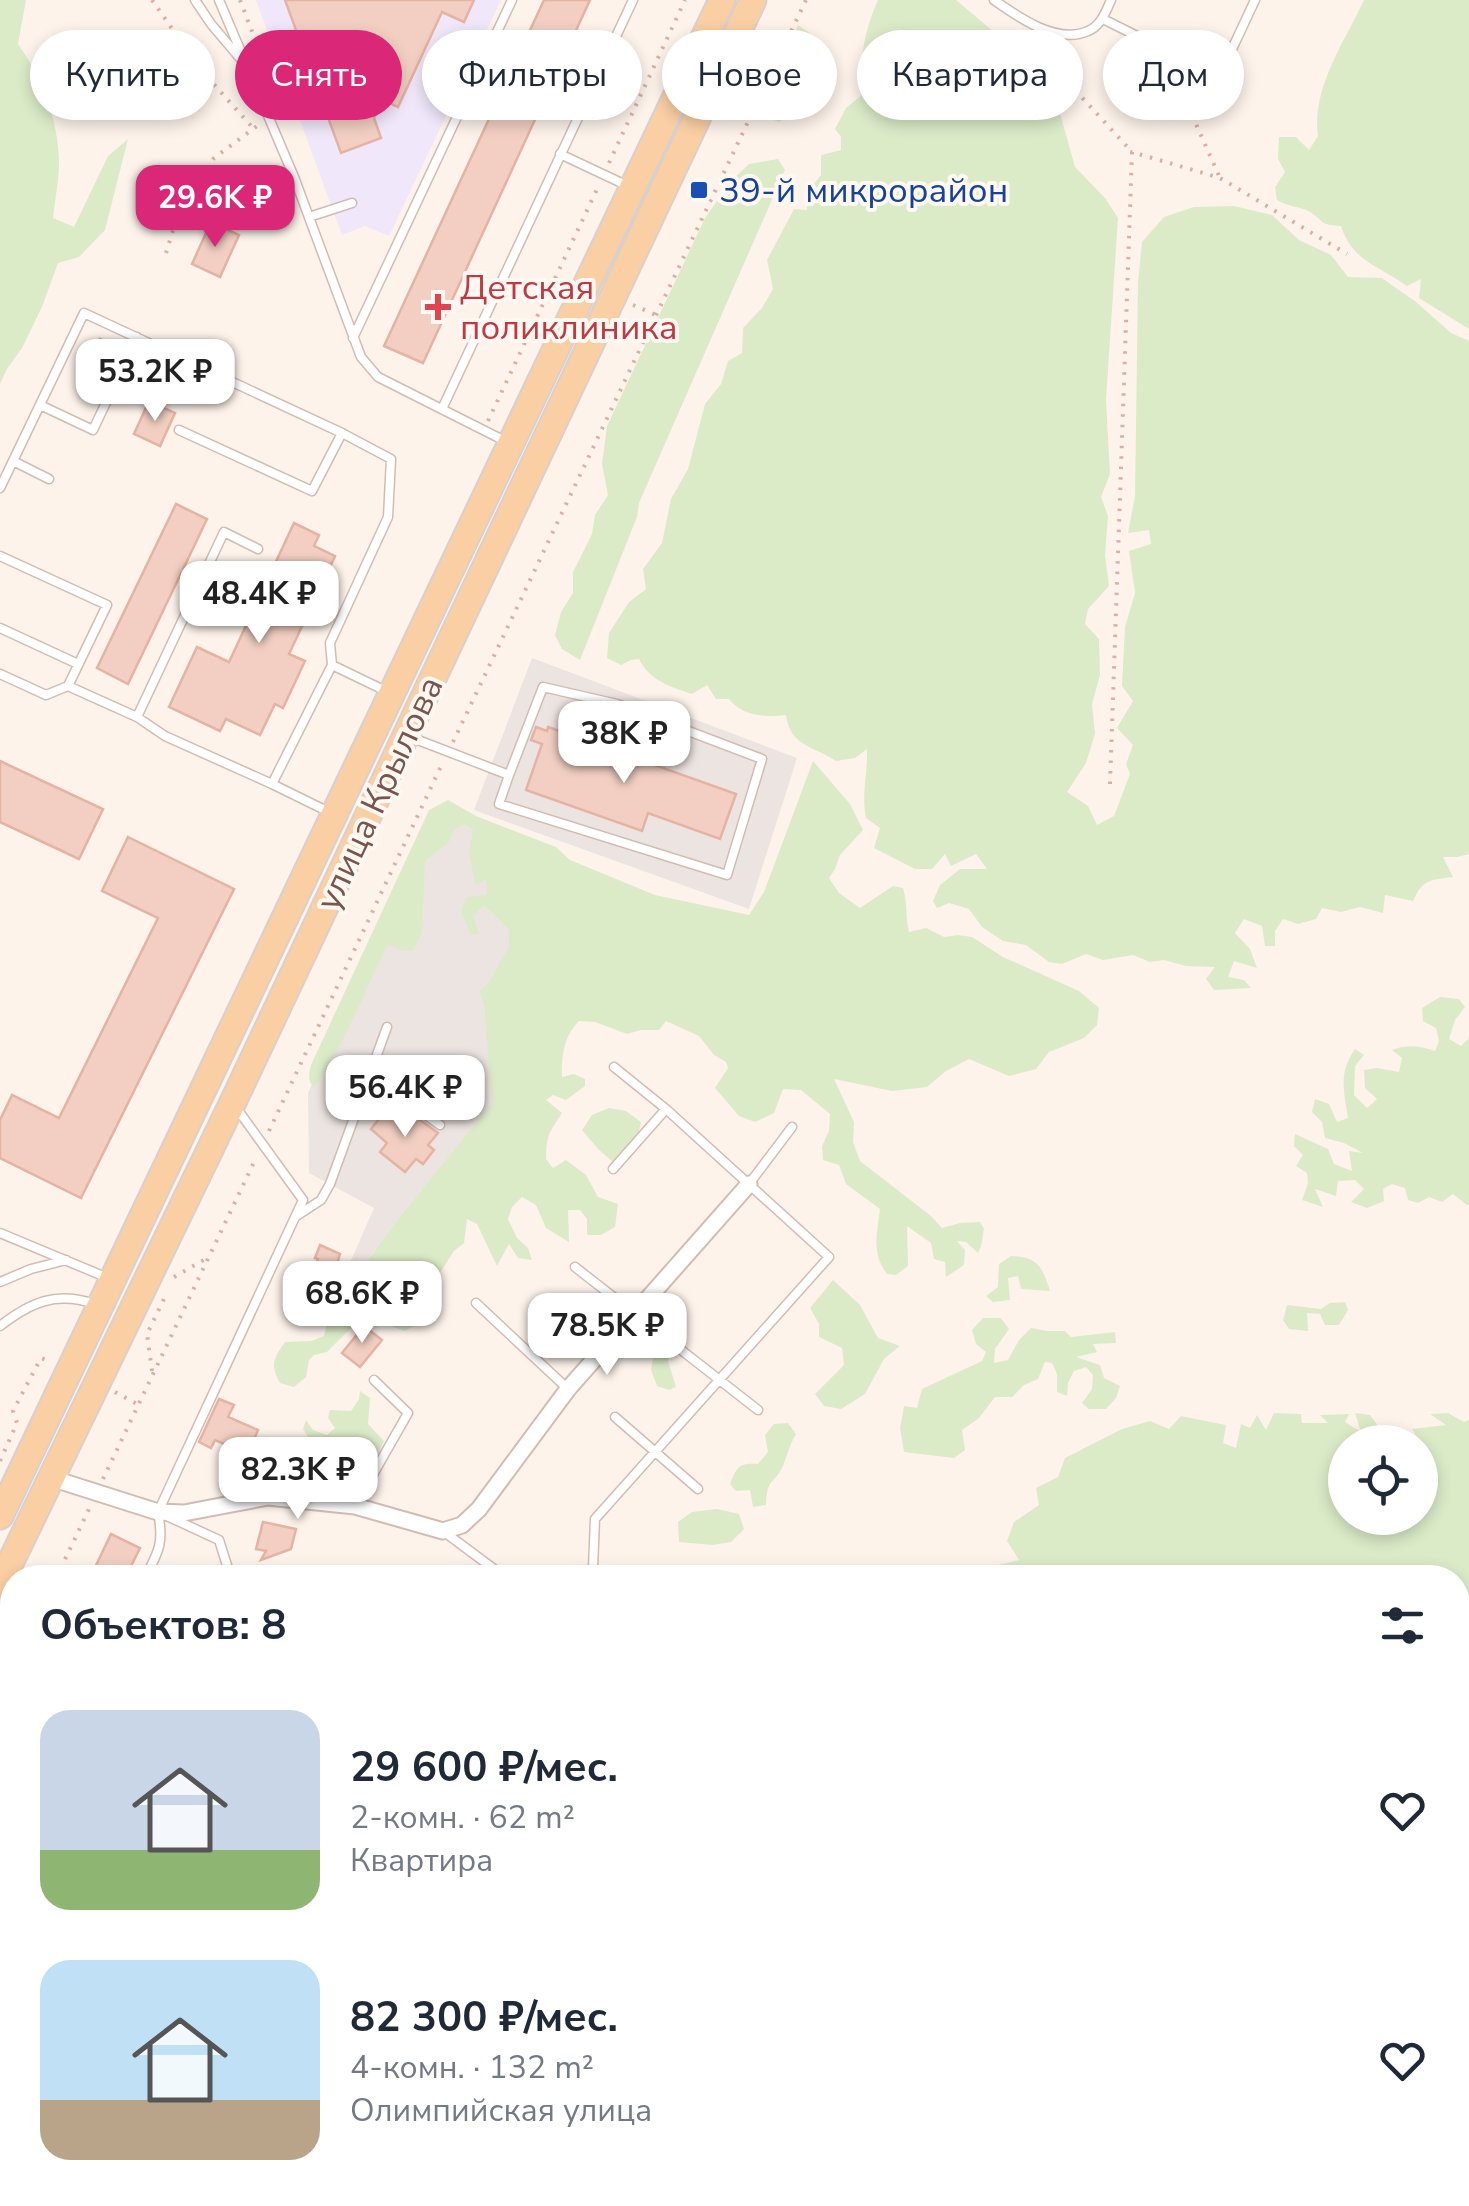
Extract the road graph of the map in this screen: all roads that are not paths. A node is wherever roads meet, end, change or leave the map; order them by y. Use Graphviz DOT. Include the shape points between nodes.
graph roads {
  1 [pos="195,0"];
  2 [pos="220,0"];
  3 [pos="512,0"];
  4 [pos="633,0"];
  5 [pos="722,0"];
  6 [pos="753,0"];
  7 [pos="994,0"];
  8 [pos="1255,0"];
  9 [pos="1108,1"];
  10 [pos="1102,19"];
  11 [pos="235,36"];
  12 [pos="235,52"];
  13 [pos="270,120"];
  14 [pos="560,154"];
  15 [pos="294,177"];
  16 [pos="633,188"];
  17 [pos="241,194"];
  18 [pos="352,203"];
  19 [pos="308,217"];
  20 [pos="137,338"];
  21 [pos="352,338"];
  22 [pos="40,405"];
  23 [pos="442,409"];
  24 [pos="179,430"];
  25 [pos="342,433"];
  26 [pos="511,444"];
  27 [pos="13,461"];
  28 [pos="50,478"];
  29 [pos="0,488"];
  30 [pos="258,549"];
  31 [pos="0,556"];
  32 [pos="0,628"];
  33 [pos="78,664"];
  34 [pos="332,665"];
  35 [pos="0,674"];
  36 [pos="68,686"];
  37 [pos="392,694"];
  38 [pos="136,716"];
  39 [pos="378,724"];
  40 [pos="406,736"];
  41 [pos="509,774"];
  42 [pos="272,784"];
  43 [pos="335,815"];
  44 [pos="387,1027"];
  45 [pos="614,1067"];
  46 [pos="364,1091"];
  47 [pos="232,1102"];
  48 [pos="666,1109"];
  49 [pos="440,1125"];
  50 [pos="792,1128"];
  51 [pos="614,1169"];
  52 [pos="749,1184"];
  53 [pos="294,1217"];
  54 [pos="0,1233"];
  55 [pos="66,1260"];
  56 [pos="575,1267"];
  57 [pos="112,1280"];
  58 [pos="0,1282"];
  59 [pos="476,1303"];
  60 [pos="99,1305"];
  61 [pos="634,1312"];
  62 [pos="0,1326"];
  63 [pos="374,1380"];
  64 [pos="719,1380"];
  65 [pos="568,1389"];
  66 [pos="758,1410"];
  67 [pos="615,1418"];
  68 [pos="655,1452"];
  69 [pos="51,1478"];
  70 [pos="698,1489"];
  71 [pos="355,1506"];
  72 [pos="158,1512"];
  73 [pos="0,1516"];
  74 [pos="442,1531"];
  75 [pos="9,1565"];
  76 [pos="153,1565"];
  77 [pos="227,1565"];
  78 [pos="488,1565"];
  79 [pos="593,1565"];
  1 -- 12 [label="lane"];
  2 -- 11 [label="lane"];
  3 -- 21 [label="lane"];
  4 -- 14 [label="lane"];
  5 -- 16 [label="main road, улица Крылова"];
  6 -- 40 [label="main road, улица Крылова"];
  7 -- 10 [label="lane" via="1052,33 1089,31"];
  8 -- 10 [label="lane" via="1219,77"];
  9 -- 10 [label="lane"];
  13 -- 15 [label="lane"];
  14 -- 16 [label="lane"];
  14 -- 23 [label="lane"];
  15 -- 17 [label="lane"];
  15 -- 19 [label="lane"];
  16 -- 26 [label="main road, улица Крылова"];
  18 -- 19 [label="lane"];
  19 -- 21 [label="lane"];
  20 -- 22 [label="lane" via="84,313"];
  20 -- 22 [label="lane" via="93,430"];
  20 -- 25 [label="lane"];
  21 -- 23 [label="lane" via="378,378"];
  22 -- 27 [label="lane"];
  23 -- 26 [label="lane"];
  24 -- 25 [label="lane" via="312,491"];
  25 -- 34 [label="lane" via="390,459 388,518 330,643"];
  26 -- 37 [label="main road, улица Крылова"];
  27 -- 28 [label="lane"];
  27 -- 29 [label="lane"];
  30 -- 38 [label="lane" via="224,532"];
  31 -- 33 [label="lane" via="106,605"];
  32 -- 33 [label="lane"];
  33 -- 36 [label="lane"];
  34 -- 37 [label="lane"];
  34 -- 42 [label="lane"];
  35 -- 36 [label="lane" via="46,695"];
  36 -- 38 [label="lane"];
  37 -- 39 [label="main road, улица Крылова"];
  38 -- 42 [label="lane"];
  39 -- 40 [label="main road"];
  39 -- 43 [label="main road, улица Крылова"];
  40 -- 41 [label="lane"];
  40 -- 47 [label="main road, улица Крылова"];
  41 -- 41 [label="lane" via="499,804 727,875 762,759 617,704 544,687"];
  42 -- 43 [label="lane"];
  43 -- 57 [label="main road, улица Крылова"];
  44 -- 46 [label="lane"];
  45 -- 48 [label="lane"];
  46 -- 49 [label="lane" via="408,1102"];
  46 -- 53 [label="lane" via="330,1184 321,1200"];
  47 -- 53 [label="lane" via="302,1200"];
  47 -- 69 [label="main road, улица Крылова"];
  48 -- 51 [label="lane"];
  48 -- 52 [label="lane"];
  50 -- 52 [label="lane"];
  52 -- 61 [label="street"];
  52 -- 64 [label="lane" via="829,1256"];
  53 -- 72 [label="lane"];
  54 -- 55 [label="lane"];
  55 -- 57 [label="lane"];
  55 -- 58 [label="lane"];
  56 -- 61 [label="lane"];
  57 -- 60 [label="main road, улица Крылова"];
  59 -- 65 [label="lane"];
  60 -- 62 [label="lane" via="50,1298"];
  60 -- 73 [label="main road, улица Крылова"];
  61 -- 64 [label="lane"];
  61 -- 65 [label="street"];
  63 -- 71 [label="lane" via="408,1414"];
  64 -- 66 [label="lane"];
  64 -- 68 [label="lane"];
  65 -- 74 [label="street" via="479,1509 462,1525"];
  67 -- 68 [label="lane"];
  68 -- 70 [label="lane"];
  68 -- 79 [label="lane" via="595,1519"];
  69 -- 72 [label="street"];
  69 -- 75 [label="main road, улица Крылова"];
  71 -- 72 [label="street" via="268,1497 184,1514"];
  71 -- 74 [label="street"];
  72 -- 76 [label="lane" via="162,1533"];
  72 -- 77 [label="lane" via="218,1540"];
  74 -- 78 [label="lane"];
}
